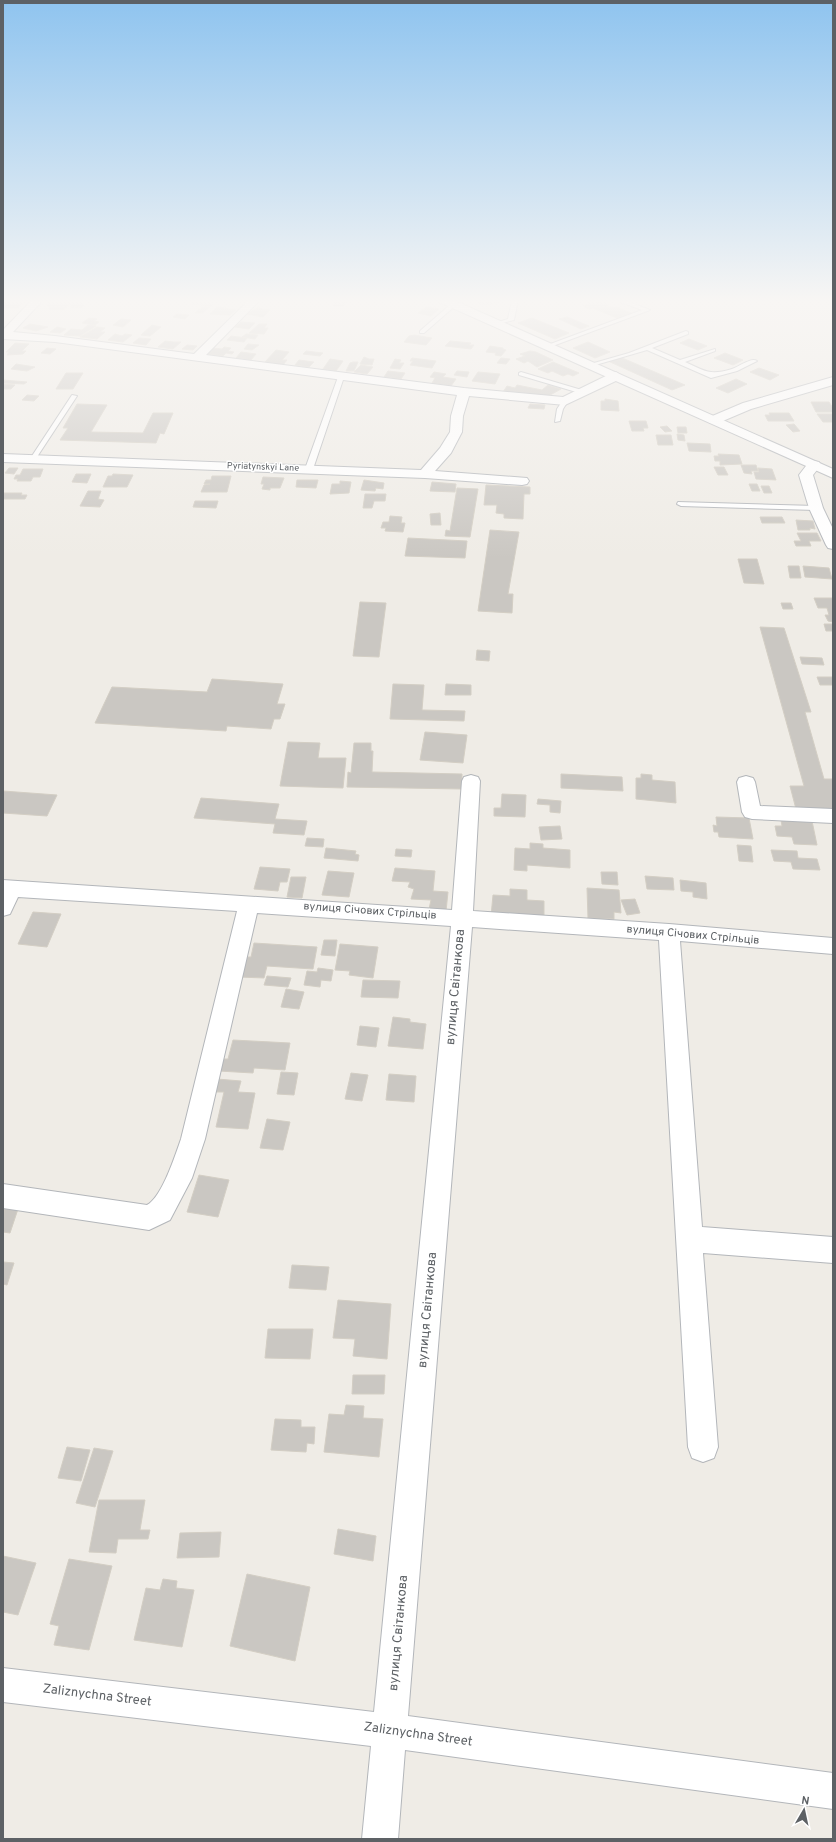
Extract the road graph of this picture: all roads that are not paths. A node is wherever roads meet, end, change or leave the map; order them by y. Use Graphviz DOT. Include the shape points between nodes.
graph roads {
  1 [pos="338,386"];
  2 [pos="418,386"];
  3 [pos="562,386"];
  4 [pos="595,386"];
  5 [pos="638,386"];
  6 [pos="824,386"];
  7 [pos="464,392"];
  8 [pos="582,392"];
  9 [pos="74,396"];
  10 [pos="565,401"];
  11 [pos="747,406"];
  12 [pos="696,412"];
  13 [pos="714,420"];
  14 [pos="557,421"];
  15 [pos="3,458"];
  16 [pos="33,458"];
  17 [pos="814,466"];
  18 [pos="309,469"];
  19 [pos="425,474"];
  20 [pos="833,474"];
  21 [pos="522,481"];
  22 [pos="681,504"];
  23 [pos="816,508"];
  24 [pos="833,545"];
  25 [pos="471,781"];
  26 [pos="746,782"];
  27 [pos="833,816"];
  28 [pos="8,888"];
  29 [pos="248,903"];
  30 [pos="3,908"];
  31 [pos="462,918"];
  32 [pos="669,932"];
  33 [pos="833,946"];
  34 [pos="3,1196"];
  35 [pos="690,1239"];
  36 [pos="833,1250"];
  37 [pos="703,1447"];
  38 [pos="3,1685"];
  39 [pos="390,1731"];
  40 [pos="833,1791"];
  41 [pos="380,1839"];
  1 -- 18 [label="lane"];
  2 -- 7 [label="street"];
  3 -- 8 [label="lane"];
  4 -- 8 [label="street"];
  5 -- 12 [label="main road"];
  6 -- 11 [label="street"];
  7 -- 10 [label="street"];
  7 -- 19 [label="street" via="457,416 456,432 446,450"];
  8 -- 10 [label="street"];
  9 -- 16 [label="lane"];
  10 -- 14 [label="lane"];
  11 -- 12 [label="street"];
  11 -- 13 [label="street"];
  12 -- 13 [label="main road"];
  13 -- 17 [label="main road"];
  15 -- 16 [label="street, Pyriatynskyi Lane"];
  16 -- 18 [label="street, Pyriatynskyi Lane"];
  17 -- 20 [label="main road"];
  17 -- 23 [label="street" via="806,475"];
  18 -- 19 [label="street, Pyriatynskyi Lane"];
  19 -- 21 [label="street, Pyriatynskyi Lane"];
  22 -- 23 [label="lane"];
  23 -- 24 [label="street"];
  25 -- 31 [label="street, вулиця Світанкова"];
  26 -- 27 [label="street" via="752,812"];
  28 -- 29 [label="street, вулиця Січових Стрільців"];
  28 -- 30 [label="street"];
  29 -- 31 [label="street, вулиця Січових Стрільців"];
  29 -- 34 [label="street" via="193,1139 179,1178 161,1211 149,1218"];
  31 -- 32 [label="street, вулиця Січових Стрільців"];
  31 -- 39 [label="street, вулиця Світанкова"];
  32 -- 33 [label="street, вулиця Січових Стрільців"];
  32 -- 35 [label="street"];
  35 -- 36 [label="street"];
  35 -- 37 [label="street"];
  38 -- 39 [label="street, Zaliznychna Street"];
  39 -- 40 [label="street, Zaliznychna Street"];
  39 -- 41 [label="street, вулиця Світанкова"];
}
